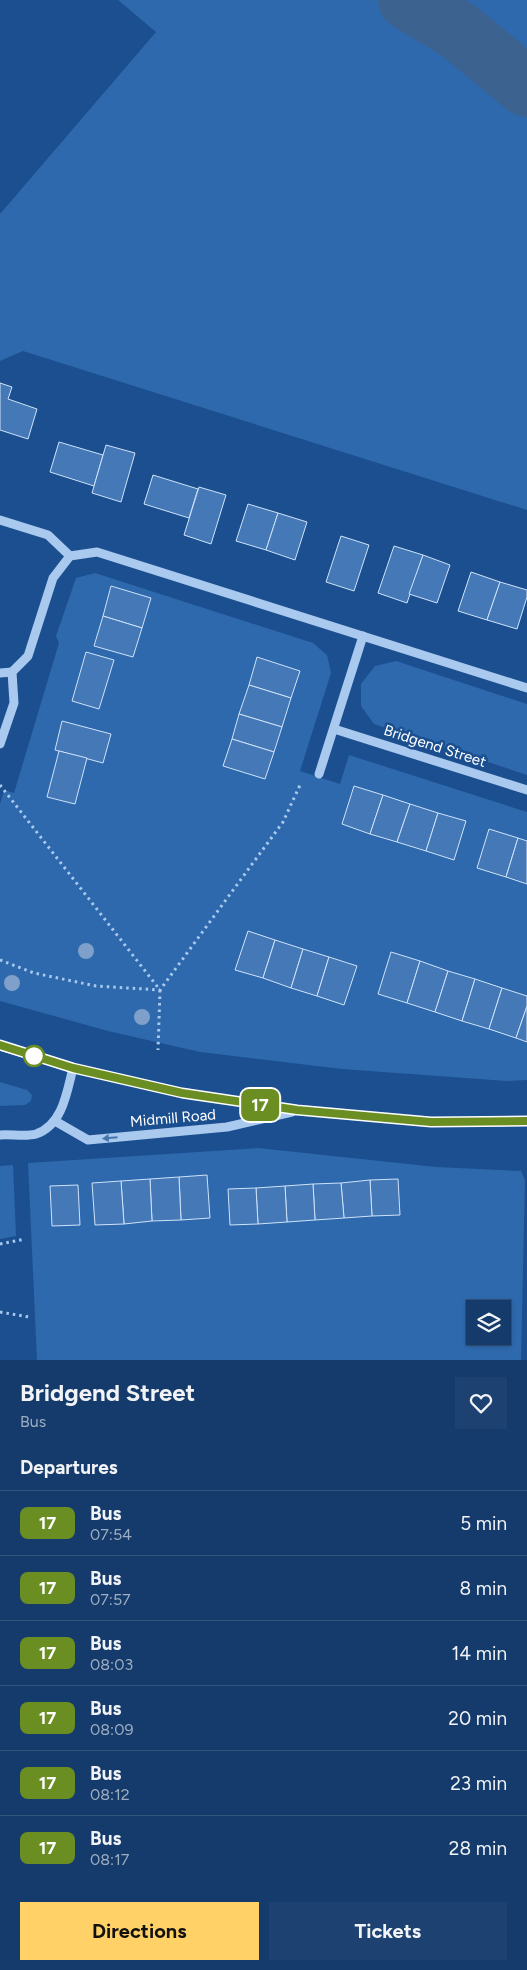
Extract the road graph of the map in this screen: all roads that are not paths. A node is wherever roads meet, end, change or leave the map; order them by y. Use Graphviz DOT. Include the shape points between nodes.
graph roads {
  1 [pos="0,520"];
  2 [pos="70,556"];
  3 [pos="363,636"];
  4 [pos="12,672"];
  5 [pos="0,673"];
  6 [pos="527,688"];
  7 [pos="334,729"];
  8 [pos="0,744"];
  9 [pos="319,774"];
  10 [pos="527,790"];
  11 [pos="0,1046"];
  12 [pos="73,1068"];
  13 [pos="297,1110"];
  14 [pos="56,1121"];
  15 [pos="527,1121"];
  16 [pos="0,1135"];
  1 -- 2 [label="street" via="48,535"];
  2 -- 3 [label="street" via="97,552"];
  2 -- 4 [label="street" via="53,578 28,656"];
  3 -- 6 [label="street"];
  3 -- 7 [label="street"];
  4 -- 5 [label="street"];
  4 -- 8 [label="street" via="14,703"];
  7 -- 9 [label="street"];
  7 -- 10 [label="street, Bridgend Street"];
  11 -- 12 [label="street"];
  12 -- 13 [label="street" via="182,1093"];
  12 -- 14 [label="street"];
  13 -- 14 [label="street, Midmill Road, one-way" via="227,1127 88,1140"];
  13 -- 15 [label="street" via="431,1122"];
  14 -- 16 [label="street" via="36,1134"];
}
